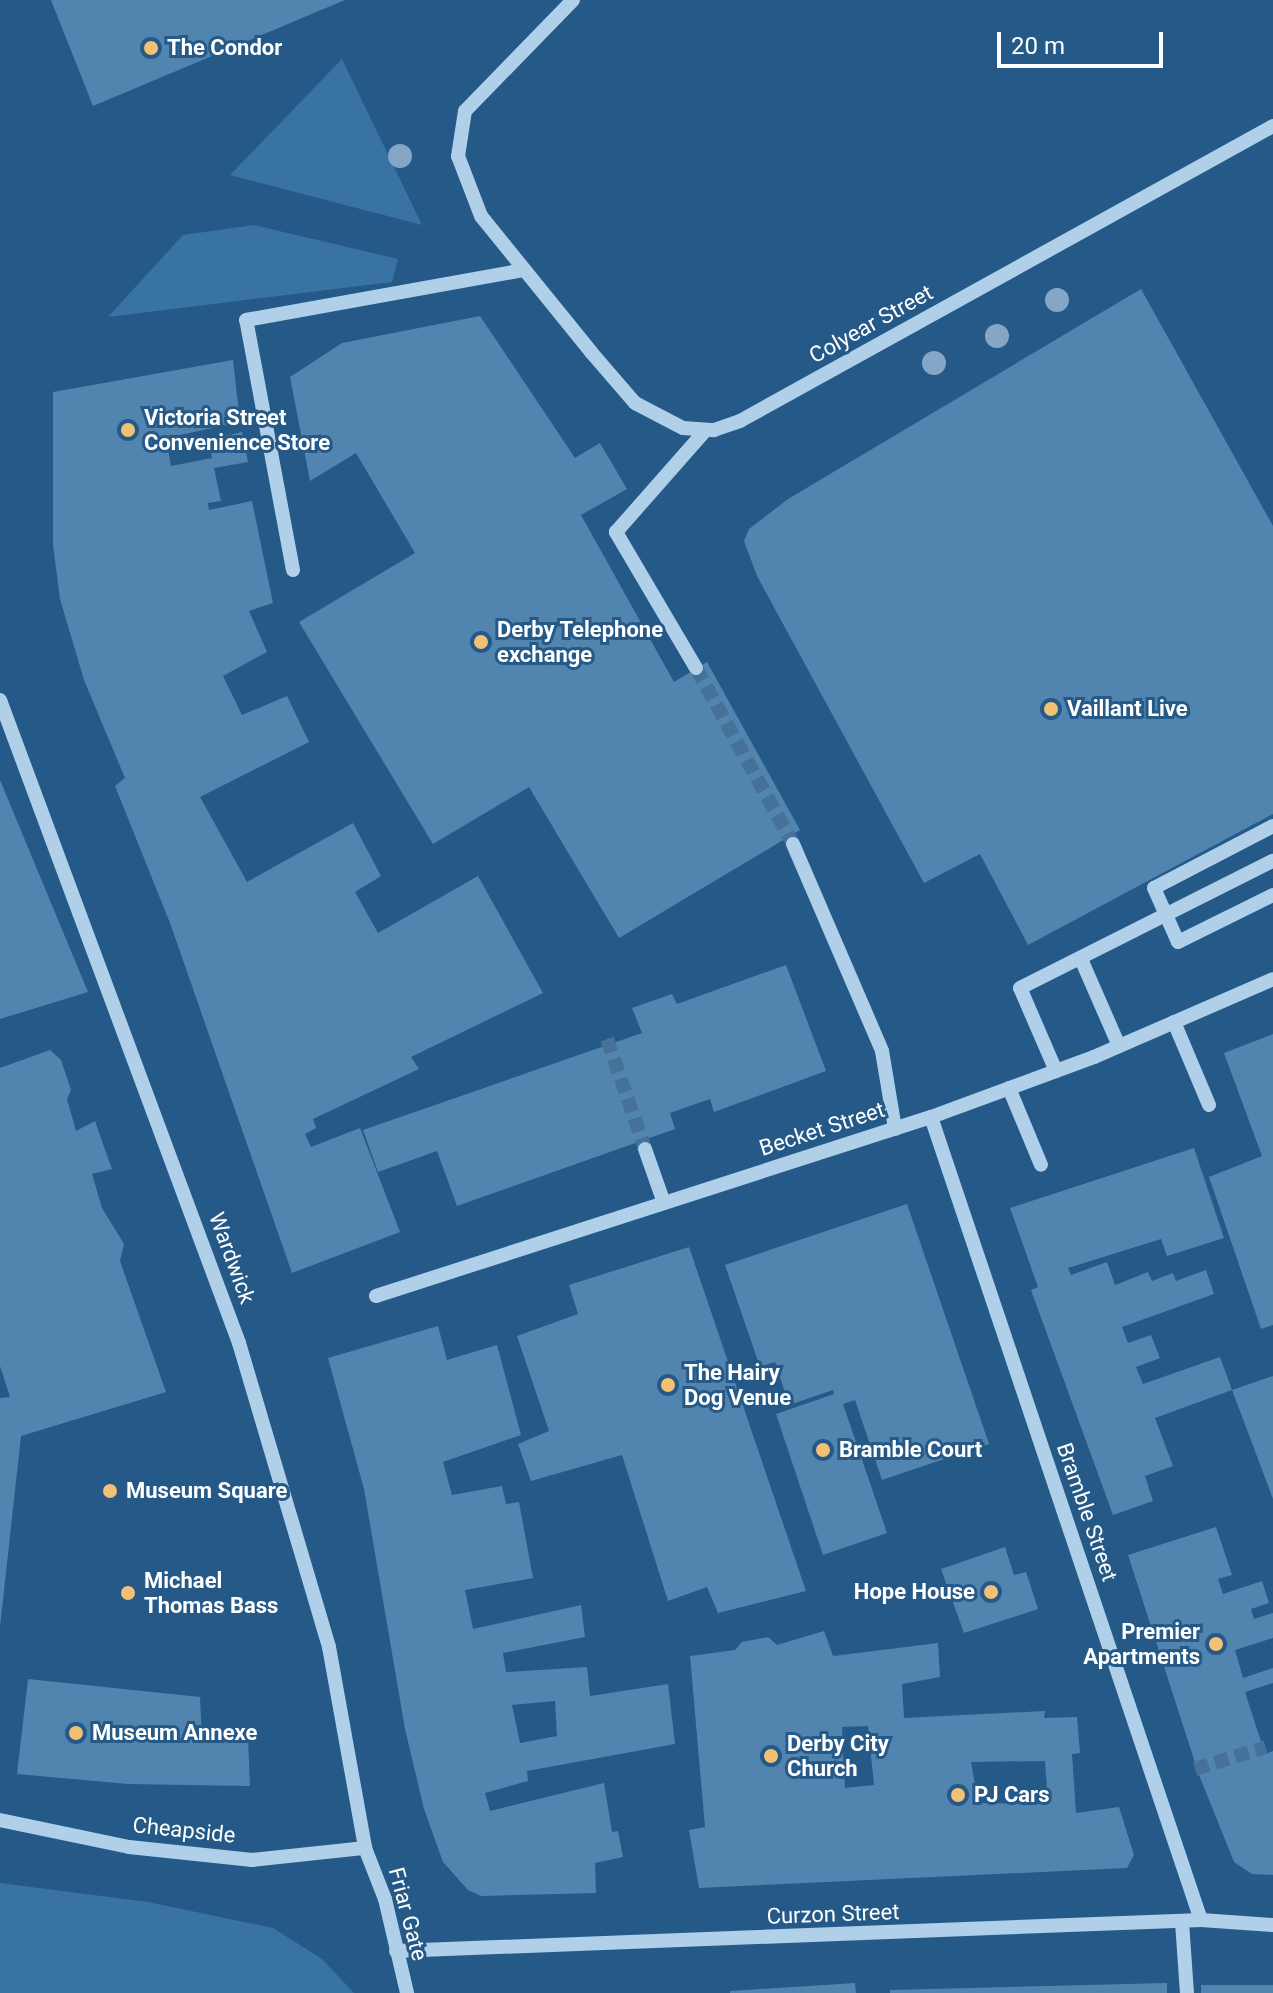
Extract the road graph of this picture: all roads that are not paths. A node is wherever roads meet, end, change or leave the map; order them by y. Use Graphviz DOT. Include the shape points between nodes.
graph roads {
  1 [pos="573,0"];
  2 [pos="1273,126"];
  3 [pos="525,270"];
  4 [pos="706,430"];
  5 [pos="293,570"];
  6 [pos="696,668"];
  7 [pos="0,700"];
  8 [pos="1273,826"];
  9 [pos="793,844"];
  10 [pos="1273,861"];
  11 [pos="1273,895"];
  12 [pos="1166,916"];
  13 [pos="1081,959"];
  14 [pos="1273,979"];
  15 [pos="1174,1022"];
  16 [pos="1119,1046"];
  17 [pos="1056,1071"];
  18 [pos="1009,1088"];
  19 [pos="1209,1105"];
  20 [pos="931,1117"];
  21 [pos="895,1129"];
  22 [pos="645,1149"];
  23 [pos="1041,1165"];
  24 [pos="664,1203"];
  25 [pos="376,1296"];
  26 [pos="0,1820"];
  27 [pos="365,1848"];
  28 [pos="1201,1920"];
  29 [pos="1182,1922"];
  30 [pos="1273,1925"];
  31 [pos="396,1951"];
  32 [pos="407,1993"];
  33 [pos="1187,1993"];
  1 -- 3 [label="street, Colyear Street" via="486,85 465,111 458,130 466,184 481,216"];
  2 -- 4 [label="street, Colyear Street" via="740,421"];
  3 -- 4 [label="street, Colyear Street" via="635,403 667,424"];
  3 -- 5 [label="street" via="246,320"];
  4 -- 6 [label="street" via="616,532"];
  7 -- 27 [label="street, Wardwick" via="239,1343 329,1647"];
  8 -- 12 [label="street" via="1154,888"];
  9 -- 21 [label="street" via="882,1051"];
  10 -- 12 [label="street"];
  11 -- 12 [label="street" via="1178,942"];
  12 -- 13 [label="street"];
  13 -- 16 [label="street"];
  13 -- 17 [label="street" via="1020,988"];
  14 -- 15 [label="street, Becket Street"];
  15 -- 16 [label="street, Becket Street"];
  15 -- 19 [label="street"];
  16 -- 17 [label="street, Becket Street"];
  17 -- 18 [label="street, Becket Street"];
  18 -- 20 [label="street, Becket Street"];
  18 -- 23 [label="street"];
  20 -- 21 [label="street, Becket Street"];
  20 -- 28 [label="street, Bramble Street"];
  21 -- 24 [label="street, Becket Street"];
  22 -- 24 [label="street"];
  24 -- 25 [label="street, Becket Street"];
  26 -- 27 [label="street, Cheapside" via="129,1847 252,1860"];
  27 -- 31 [label="street, Friar Gate" via="385,1899"];
  28 -- 29 [label="street, Curzon Street"];
  28 -- 30 [label="street, Curzon Street"];
  29 -- 31 [label="street, Curzon Street"];
  29 -- 33 [label="street"];
  31 -- 32 [label="street, Friar Gate"];
}
